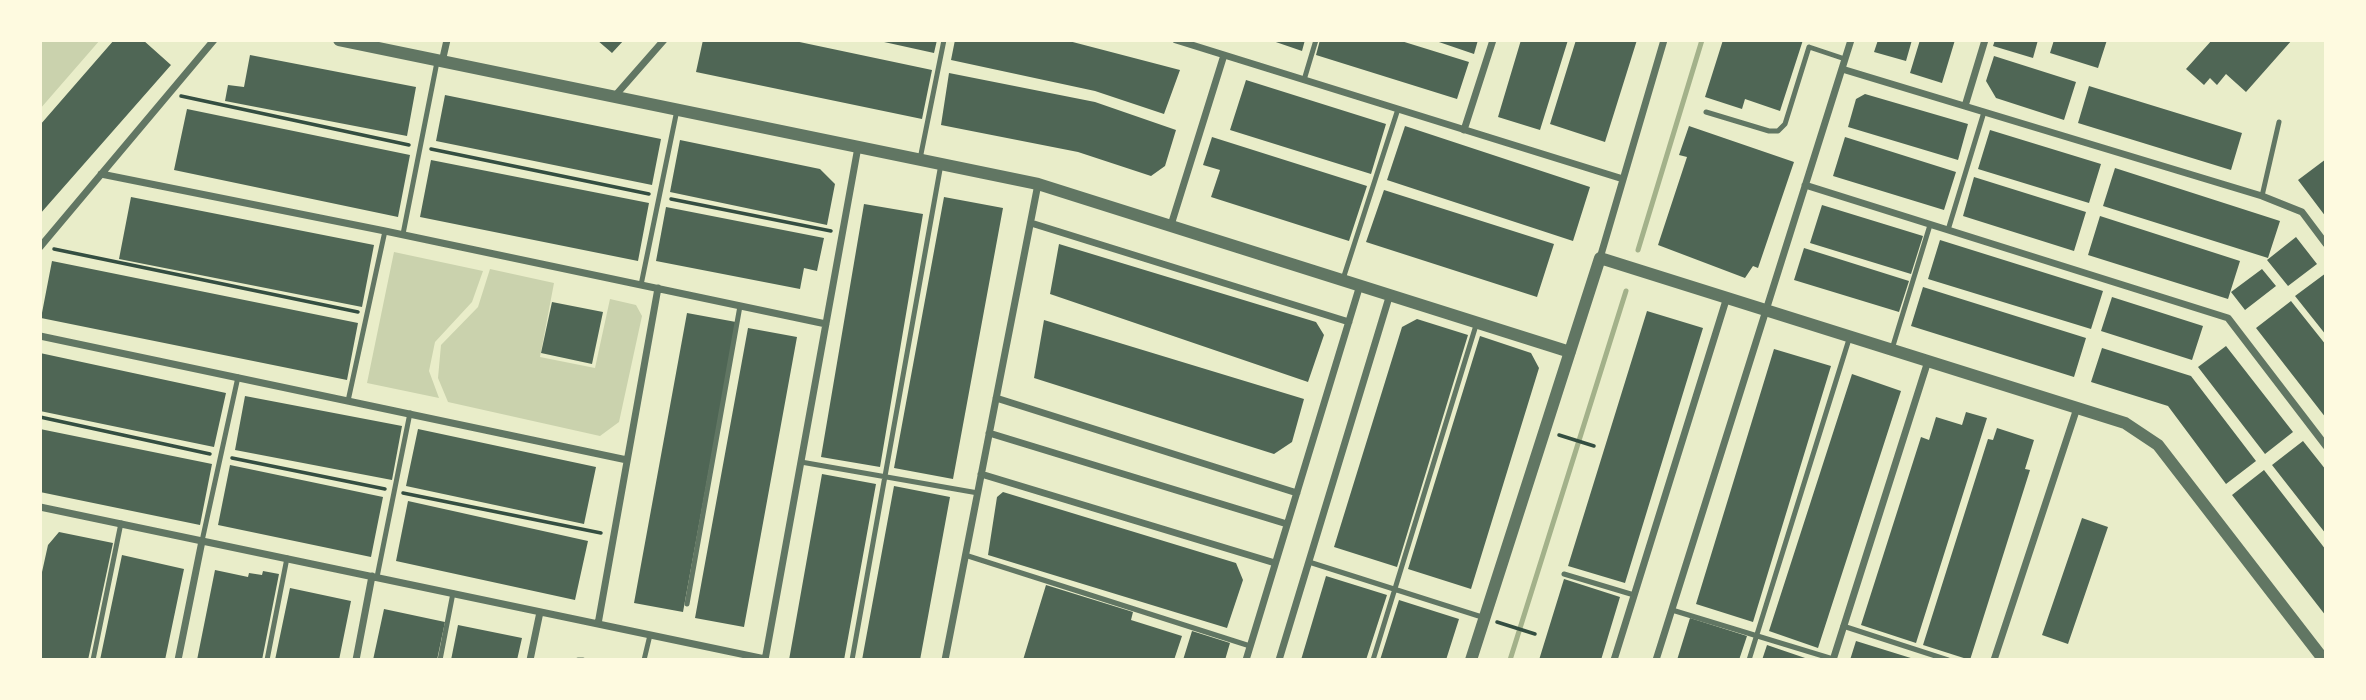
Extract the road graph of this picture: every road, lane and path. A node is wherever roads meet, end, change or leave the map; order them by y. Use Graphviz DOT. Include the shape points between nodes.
graph roads {
  1 [pos="214,40"];
  2 [pos="340,40"];
  3 [pos="447,40"];
  4 [pos="664,40"];
  5 [pos="944,40"];
  6 [pos="1175,40"];
  7 [pos="1316,40"];
  8 [pos="1493,40"];
  9 [pos="1664,40"];
  10 [pos="1851,40"];
  11 [pos="1985,40"];
  12 [pos="1810,44"];
  13 [pos="1224,55"];
  14 [pos="1845,59"];
  15 [pos="440,61"];
  16 [pos="1842,68"];
  17 [pos="1304,80"];
  18 [pos="169,93"];
  19 [pos="614,97"];
  20 [pos="1965,106"];
  21 [pos="1398,109"];
  22 [pos="677,110"];
  23 [pos="1706,112"];
  24 [pos="1984,112"];
  25 [pos="2279,122"];
  26 [pos="1464,130"];
  27 [pos="858,146"];
  28 [pos="420,147"];
  29 [pos="920,159"];
  30 [pos="940,164"];
  31 [pos="101,174"];
  32 [pos="1623,179"];
  33 [pos="1038,184"];
  34 [pos="1805,185"];
  35 [pos="659,196"];
  36 [pos="2262,196"];
  37 [pos="1031,223"];
  38 [pos="1171,225"];
  39 [pos="1930,225"];
  40 [pos="385,230"];
  41 [pos="1948,230"];
  42 [pos="403,234"];
  43 [pos="842,234"];
  44 [pos="2326,244"];
  45 [pos="41,247"];
  46 [pos="1600,258"];
  47 [pos="1343,280"];
  48 [pos="641,285"];
  49 [pos="1360,285"];
  50 [pos="658,289"];
  51 [pos="1390,294"];
  52 [pos="1727,297"];
  53 [pos="740,306"];
  54 [pos="1766,309"];
  55 [pos="367,314"];
  56 [pos="1349,322"];
  57 [pos="1477,322"];
  58 [pos="826,324"];
  59 [pos="40,336"];
  60 [pos="1850,336"];
  61 [pos="1892,349"];
  62 [pos="1570,352"];
  63 [pos="1928,360"];
  64 [pos="238,377"];
  65 [pos="996,398"];
  66 [pos="348,401"];
  67 [pos="2077,408"];
  68 [pos="410,413"];
  69 [pos="40,417"];
  70 [pos="989,433"];
  71 [pos="1567,437"];
  72 [pos="1594,446"];
  73 [pos="2326,446"];
  74 [pos="220,456"];
  75 [pos="628,460"];
  76 [pos="801,462"];
  77 [pos="981,474"];
  78 [pos="885,477"];
  79 [pos="394,491"];
  80 [pos="978,493"];
  81 [pos="1297,493"];
  82 [pos="40,507"];
  83 [pos="121,523"];
  84 [pos="1287,524"];
  85 [pos="614,536"];
  86 [pos="202,541"];
  87 [pos="965,555"];
  88 [pos="287,558"];
  89 [pos="1309,562"];
  90 [pos="1275,564"];
  91 [pos="1564,574"];
  92 [pos="375,577"];
  93 [pos="1395,590"];
  94 [pos="453,593"];
  95 [pos="1634,595"];
  96 [pos="687,604"];
  97 [pos="1672,610"];
  98 [pos="540,612"];
  99 [pos="1485,618"];
  100 [pos="598,624"];
  101 [pos="1509,626"];
  102 [pos="1843,626"];
  103 [pos="1535,634"];
  104 [pos="650,635"];
  105 [pos="1757,636"];
  106 [pos="1250,646"];
  107 [pos="1833,659"];
  108 [pos="93,660"];
  109 [pos="178,660"];
  110 [pos="267,660"];
  111 [pos="355,660"];
  112 [pos="440,660"];
  113 [pos="530,660"];
  114 [pos="644,660"];
  115 [pos="765,660"];
  116 [pos="852,660"];
  117 [pos="945,660"];
  118 [pos="1246,660"];
  119 [pos="1279,660"];
  120 [pos="1373,660"];
  121 [pos="1471,660"];
  122 [pos="1614,660"];
  123 [pos="1656,660"];
  124 [pos="1749,660"];
  125 [pos="1948,660"];
  126 [pos="1994,660"];
  127 [pos="2324,660"];
  1 -- 18 [label="street"];
  2 -- 15 [label="street"];
  3 -- 15 [label="street"];
  4 -- 19 [label="street"];
  5 -- 29 [label="lane"];
  6 -- 13 [label="street"];
  7 -- 17 [label="lane"];
  8 -- 26 [label="street"];
  9 -- 32 [label="street"];
  10 -- 14 [label="street"];
  11 -- 20 [label="street"];
  12 -- 14 [label="lane"];
  12 -- 23 [label="lane" via="1785,124 1778,131"];
  13 -- 17 [label="street"];
  13 -- 38 [label="street"];
  14 -- 16 [label="street"];
  15 -- 19 [label="street"];
  15 -- 28 [label="lane"];
  16 -- 20 [label="street"];
  16 -- 34 [label="street"];
  17 -- 21 [label="street"];
  18 -- 28 [label="path"];
  18 -- 31 [label="street"];
  19 -- 22 [label="street"];
  20 -- 24 [label="street"];
  21 -- 26 [label="street"];
  21 -- 47 [label="lane"];
  22 -- 27 [label="street"];
  22 -- 35 [label="lane"];
  24 -- 36 [label="street"];
  24 -- 41 [label="lane"];
  25 -- 36 [label="lane"];
  26 -- 32 [label="street"];
  27 -- 29 [label="street"];
  27 -- 43 [label="street"];
  28 -- 35 [label="path"];
  28 -- 42 [label="lane"];
  29 -- 30 [label="street"];
  30 -- 33 [label="street"];
  30 -- 78 [label="lane"];
  31 -- 40 [label="street"];
  31 -- 45 [label="street"];
  32 -- 46 [label="street"];
  33 -- 37 [label="street"];
  33 -- 38 [label="street"];
  34 -- 39 [label="street"];
  34 -- 54 [label="street"];
  35 -- 43 [label="path"];
  35 -- 48 [label="lane"];
  36 -- 44 [label="street" via="2302,212"];
  37 -- 56 [label="street"];
  37 -- 65 [label="street"];
  38 -- 47 [label="street"];
  39 -- 41 [label="street"];
  39 -- 61 [label="lane"];
  40 -- 42 [label="street"];
  40 -- 55 [label="lane"];
  41 -- 73 [label="street" via="2228,318"];
  42 -- 48 [label="street"];
  43 -- 58 [label="street"];
  45 -- 55 [label="path"];
  46 -- 52 [label="street"];
  46 -- 62 [label="street"];
  47 -- 49 [label="street"];
  48 -- 50 [label="street"];
  49 -- 51 [label="street"];
  49 -- 56 [label="street"];
  50 -- 53 [label="street"];
  50 -- 75 [label="street"];
  51 -- 57 [label="street"];
  51 -- 89 [label="street"];
  52 -- 54 [label="street"];
  52 -- 95 [label="street"];
  53 -- 58 [label="street"];
  53 -- 96 [label="lane"];
  54 -- 60 [label="street"];
  54 -- 97 [label="street"];
  55 -- 66 [label="lane"];
  56 -- 81 [label="street"];
  57 -- 62 [label="street"];
  57 -- 93 [label="lane"];
  58 -- 76 [label="street"];
  59 -- 64 [label="street"];
  60 -- 61 [label="street"];
  60 -- 105 [label="lane"];
  61 -- 63 [label="street"];
  62 -- 99 [label="street"];
  63 -- 67 [label="street"];
  63 -- 102 [label="street"];
  64 -- 66 [label="street"];
  64 -- 74 [label="lane"];
  65 -- 70 [label="street"];
  65 -- 81 [label="street"];
  66 -- 68 [label="street"];
  67 -- 126 [label="street"];
  67 -- 127 [label="street" via="2125,423 2158,445"];
  68 -- 75 [label="street"];
  68 -- 79 [label="lane"];
  69 -- 74 [label="path"];
  70 -- 77 [label="street"];
  70 -- 84 [label="street"];
  71 -- 72 [label="path"];
  74 -- 79 [label="path"];
  74 -- 86 [label="lane"];
  75 -- 85 [label="street"];
  76 -- 78 [label="lane"];
  76 -- 115 [label="street"];
  77 -- 80 [label="street"];
  77 -- 90 [label="street"];
  78 -- 80 [label="lane"];
  78 -- 116 [label="lane"];
  79 -- 85 [label="path"];
  79 -- 92 [label="lane"];
  80 -- 87 [label="street"];
  81 -- 84 [label="street"];
  82 -- 83 [label="street"];
  83 -- 86 [label="street"];
  83 -- 108 [label="lane"];
  84 -- 90 [label="street"];
  85 -- 100 [label="street"];
  86 -- 88 [label="street"];
  86 -- 109 [label="street"];
  87 -- 106 [label="lane"];
  87 -- 117 [label="street"];
  88 -- 92 [label="street"];
  88 -- 110 [label="lane"];
  89 -- 93 [label="lane"];
  89 -- 119 [label="street"];
  90 -- 106 [label="street"];
  91 -- 95 [label="lane"];
  92 -- 94 [label="street"];
  92 -- 111 [label="street"];
  93 -- 99 [label="lane"];
  93 -- 120 [label="lane"];
  94 -- 98 [label="street"];
  94 -- 112 [label="lane"];
  95 -- 122 [label="street"];
  97 -- 105 [label="lane"];
  97 -- 123 [label="street"];
  98 -- 100 [label="street"];
  98 -- 113 [label="street"];
  99 -- 121 [label="street"];
  100 -- 104 [label="street"];
  101 -- 103 [label="path"];
  102 -- 107 [label="street"];
  102 -- 125 [label="lane"];
  104 -- 114 [label="lane"];
  104 -- 115 [label="street"];
  105 -- 107 [label="lane"];
  105 -- 124 [label="lane"];
  106 -- 118 [label="street"];
}
